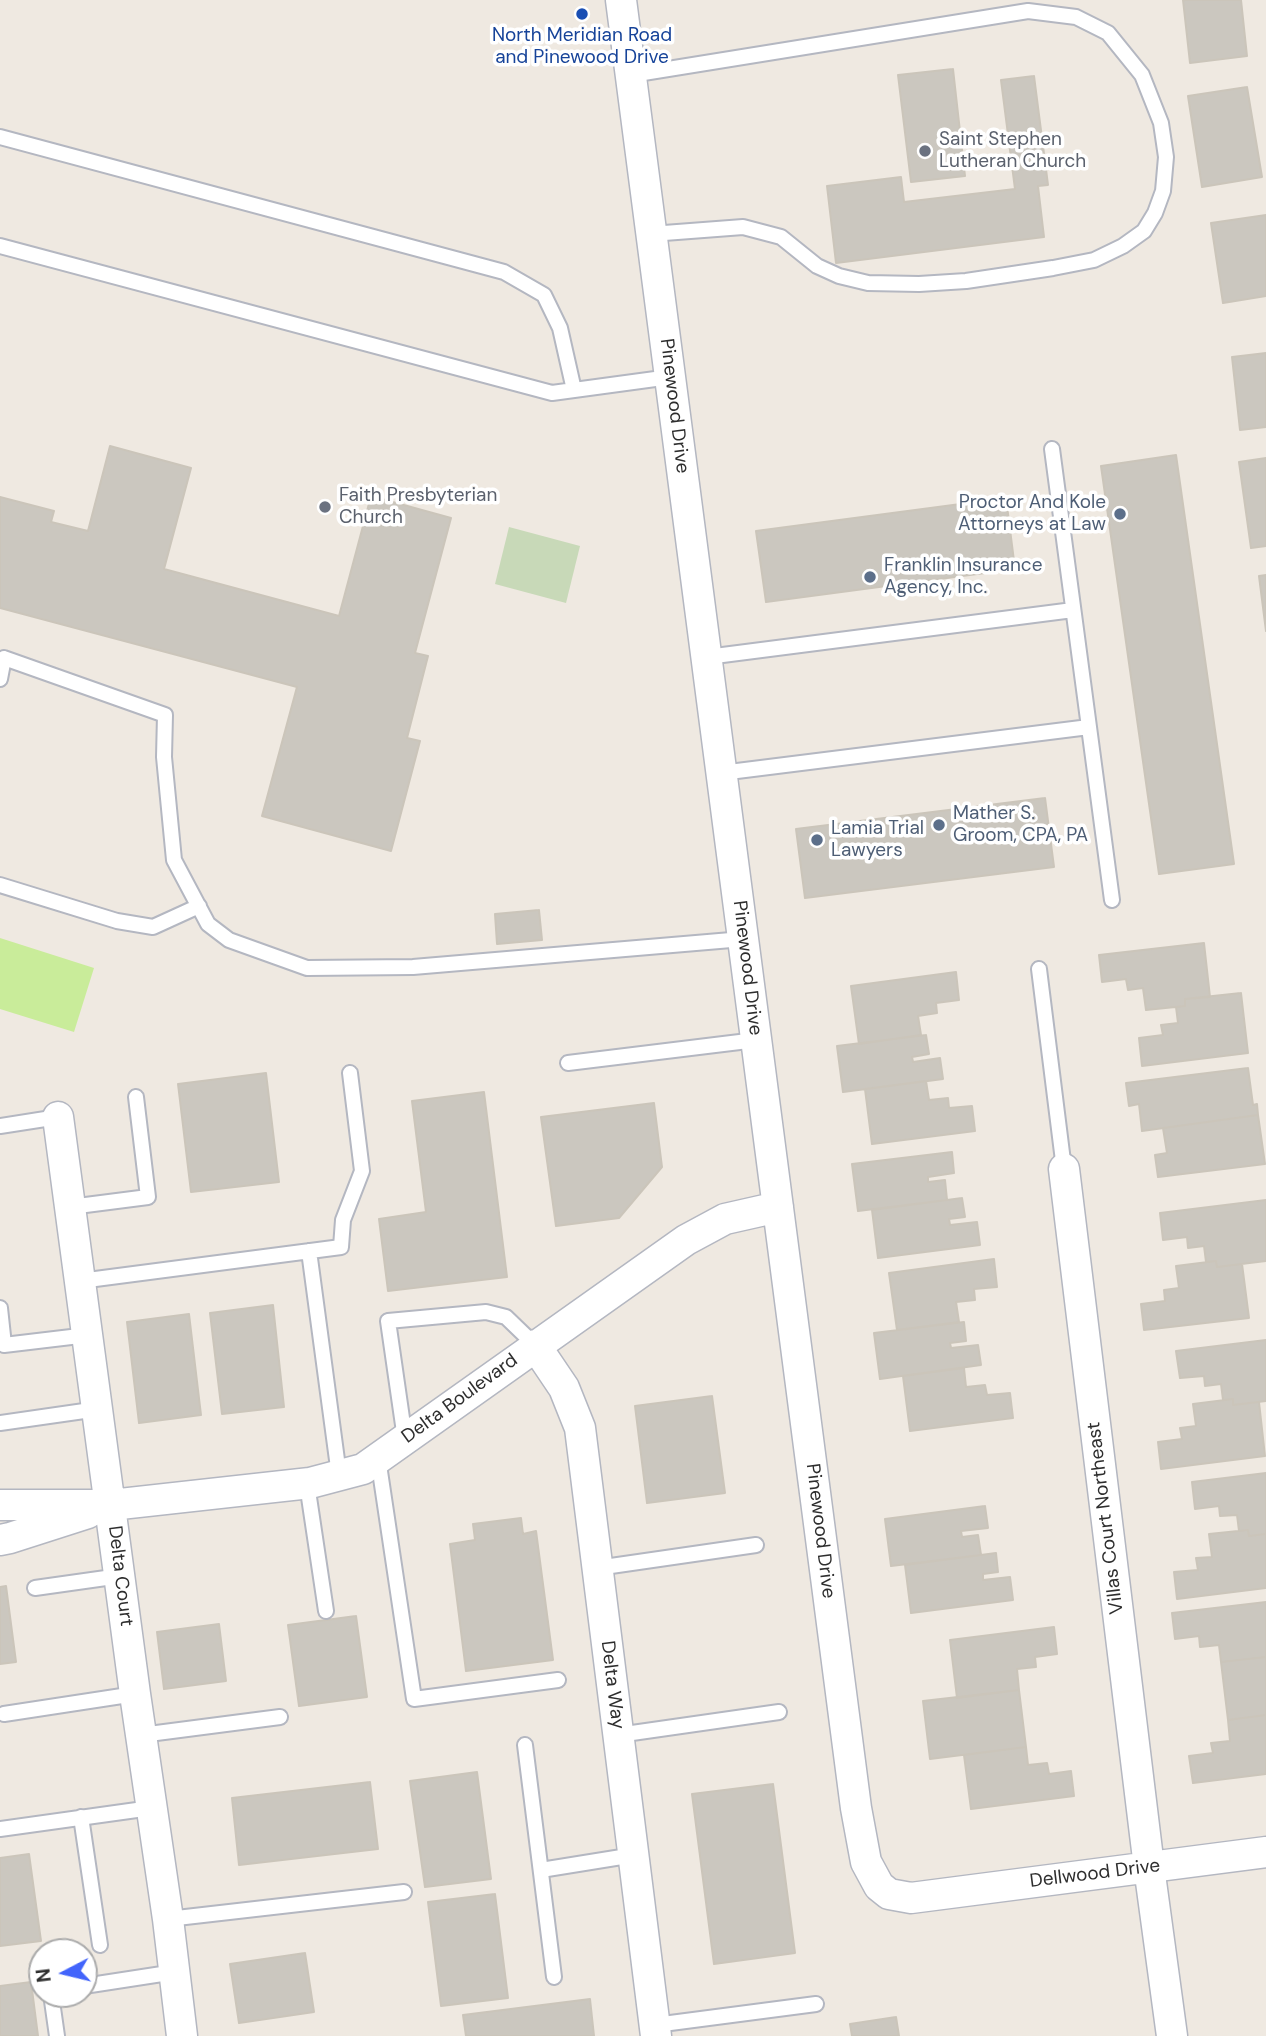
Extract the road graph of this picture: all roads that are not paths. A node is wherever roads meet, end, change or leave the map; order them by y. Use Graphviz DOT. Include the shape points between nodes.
graph roads {
  1 [pos="621,0"];
  2 [pos="631,75"];
  3 [pos="0,137"];
  4 [pos="652,234"];
  5 [pos="0,246"];
  6 [pos="670,377"];
  7 [pos="574,390"];
  8 [pos="1052,449"];
  9 [pos="1073,610"];
  10 [pos="707,657"];
  11 [pos="0,679"];
  12 [pos="1089,727"];
  13 [pos="722,773"];
  14 [pos="0,885"];
  15 [pos="1112,900"];
  16 [pos="199,906"];
  17 [pos="743,939"];
  18 [pos="1039,969"];
  19 [pos="756,1040"];
  20 [pos="568,1063"];
  21 [pos="350,1073"];
  22 [pos="136,1097"];
  23 [pos="58,1116"];
  24 [pos="0,1126"];
  25 [pos="1064,1169"];
  26 [pos="70,1207"];
  27 [pos="778,1207"];
  28 [pos="309,1251"];
  29 [pos="80,1281"];
  30 [pos="0,1308"];
  31 [pos="88,1335"];
  32 [pos="535,1345"];
  33 [pos="98,1409"];
  34 [pos="0,1423"];
  35 [pos="405,1439"];
  36 [pos="379,1458"];
  37 [pos="339,1475"];
  38 [pos="307,1484"];
  39 [pos="0,1505"];
  40 [pos="111,1505"];
  41 [pos="0,1539"];
  42 [pos="756,1545"];
  43 [pos="597,1568"];
  44 [pos="121,1576"];
  45 [pos="35,1588"];
  46 [pos="326,1611"];
  47 [pos="558,1680"];
  48 [pos="135,1694"];
  49 [pos="779,1712"];
  50 [pos="5,1714"];
  51 [pos="279,1717"];
  52 [pos="141,1735"];
  53 [pos="618,1735"];
  54 [pos="525,1745"];
  55 [pos="151,1808"];
  56 [pos="81,1817"];
  57 [pos="0,1829"];
  58 [pos="1266,1852"];
  59 [pos="634,1856"];
  60 [pos="1149,1867"];
  61 [pos="541,1870"];
  62 [pos="404,1892"];
  63 [pos="923,1896"];
  64 [pos="168,1919"];
  65 [pos="100,1945"];
  66 [pos="174,1972"];
  67 [pos="554,1977"];
  68 [pos="98,1984"];
  69 [pos="816,2004"];
  70 [pos="53,2008"];
  71 [pos="656,2030"];
  72 [pos="57,2036"];
  73 [pos="182,2036"];
  74 [pos="1172,2036"];
  1 -- 2 [label="street, Pinewood Drive"];
  2 -- 4 [label="street, Pinewood Drive"];
  2 -- 4 [label="lane" via="1028,10 1076,17 1108,33 1142,75 1161,123 1166,157 1163,191 1144,231 1094,260 1040,270 931,284 868,283 817,266 781,237 743,227"];
  3 -- 7 [label="lane" via="504,272 544,295 560,328"];
  4 -- 6 [label="street, Pinewood Drive"];
  5 -- 7 [label="lane" via="552,394"];
  6 -- 7 [label="lane"];
  6 -- 10 [label="street, Pinewood Drive"];
  8 -- 9 [label="lane"];
  9 -- 10 [label="lane"];
  9 -- 12 [label="lane"];
  10 -- 13 [label="street, Pinewood Drive"];
  11 -- 16 [label="lane" via="4,658 165,715 164,757 174,860"];
  12 -- 13 [label="lane"];
  12 -- 15 [label="lane"];
  13 -- 17 [label="street, Pinewood Drive"];
  14 -- 16 [label="lane" via="117,921 153,927"];
  16 -- 17 [label="lane" via="208,924 229,940 307,968 413,967"];
  17 -- 19 [label="street, Pinewood Drive"];
  18 -- 25 [label="lane"];
  19 -- 20 [label="lane"];
  19 -- 27 [label="street, Pinewood Drive"];
  21 -- 28 [label="lane" via="362,1171 343,1220 341,1247"];
  22 -- 26 [label="lane" via="148,1197"];
  23 -- 24 [label="lane"];
  23 -- 26 [label="street, Delta Court"];
  25 -- 60 [label="street, Villas Court Northeast"];
  26 -- 29 [label="street, Delta Court"];
  27 -- 32 [label="street, Delta Boulevard" via="725,1219 685,1240"];
  27 -- 63 [label="street, Pinewood Drive" via="866,1862 889,1894"];
  28 -- 29 [label="lane"];
  28 -- 37 [label="lane"];
  29 -- 31 [label="street, Delta Court"];
  30 -- 31 [label="lane" via="4,1345"];
  31 -- 33 [label="street, Delta Court"];
  32 -- 35 [label="street, Delta Boulevard"];
  32 -- 35 [label="lane" via="506,1317 486,1312 388,1321"];
  32 -- 43 [label="street, Delta Way" via="564,1388 580,1428"];
  33 -- 34 [label="lane"];
  33 -- 40 [label="street, Delta Court"];
  35 -- 36 [label="street, Delta Boulevard"];
  36 -- 37 [label="street, Delta Boulevard" via="363,1469"];
  36 -- 47 [label="lane" via="414,1699"];
  37 -- 38 [label="street, Delta Boulevard"];
  38 -- 40 [label="street, Delta Boulevard"];
  38 -- 46 [label="lane"];
  39 -- 40 [label="street, Delta Boulevard"];
  40 -- 41 [label="street, Delta Boulevard"];
  40 -- 44 [label="street, Delta Court"];
  42 -- 43 [label="lane"];
  43 -- 53 [label="street, Delta Way"];
  44 -- 45 [label="lane"];
  44 -- 48 [label="street, Delta Court"];
  48 -- 50 [label="lane"];
  48 -- 52 [label="street, Delta Court"];
  49 -- 53 [label="lane"];
  51 -- 52 [label="lane"];
  52 -- 55 [label="street, Delta Court"];
  53 -- 59 [label="street, Delta Way"];
  54 -- 61 [label="lane"];
  55 -- 56 [label="lane"];
  55 -- 64 [label="street, Delta Court"];
  56 -- 57 [label="lane"];
  56 -- 65 [label="lane"];
  58 -- 60 [label="street, Dellwood Drive"];
  59 -- 61 [label="lane"];
  59 -- 71 [label="street, Delta Way"];
  60 -- 63 [label="street, Dellwood Drive"];
  60 -- 74 [label="street, Villas Court Northeast"];
  61 -- 67 [label="lane"];
  62 -- 64 [label="lane"];
  64 -- 66 [label="street, Delta Court"];
  66 -- 68 [label="lane"];
  66 -- 73 [label="street, Delta Court"];
  69 -- 71 [label="lane"];
  70 -- 72 [label="lane"];
}
